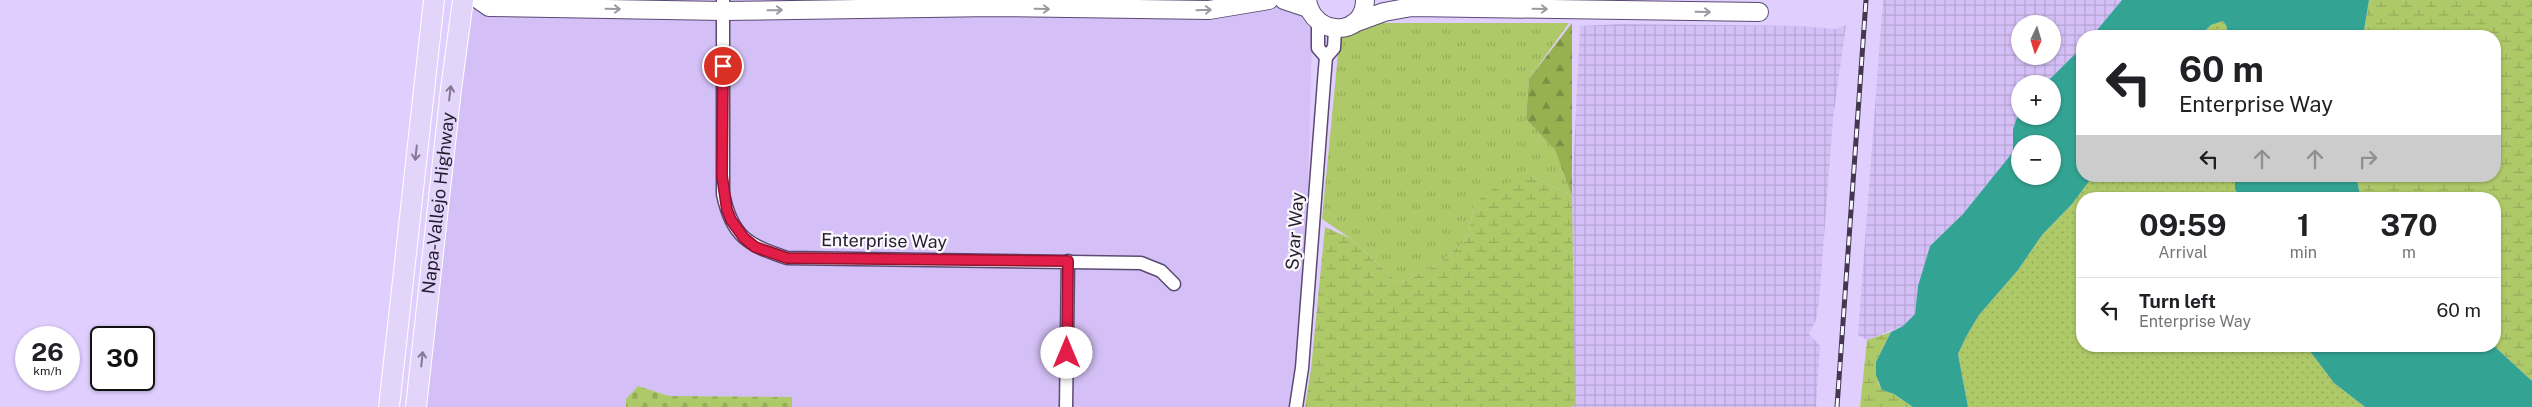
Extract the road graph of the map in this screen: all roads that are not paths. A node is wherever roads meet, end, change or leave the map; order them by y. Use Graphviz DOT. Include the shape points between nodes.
graph roads {
  1 [pos="434,0"];
  2 [pos="462,0"];
  3 [pos="479,0"];
  4 [pos="1269,0"];
  5 [pos="1284,0"];
  6 [pos="1365,0"];
  7 [pos="967,4"];
  8 [pos="723,5"];
  9 [pos="1580,5"];
  10 [pos="1759,6"];
  11 [pos="1317,15"];
  12 [pos="1354,23"];
  13 [pos="1326,57"];
  14 [pos="1068,261"];
  15 [pos="1174,284"];
  16 [pos="389,407"];
  17 [pos="416,407"];
  18 [pos="1066,407"];
  19 [pos="1296,407"];
  1 -- 16 [label="main road, Napa-Vallejo Highway, one-way"];
  17 -- 2 [label="main road, Napa-Vallejo Highway, one-way"];
  3 -- 8 [label="street, one-way" via="490,7"];
  7 -- 4 [label="street, one-way" via="1209,10"];
  5 -- 11 [label="street"];
  6 -- 12 [label="street" via="1363,10"];
  8 -- 7 [label="street, one-way"];
  8 -- 14 [label="street, Enterprise Way" via="723,194 731,220 755,247 787,258"];
  9 -- 10 [label="street, one-way"];
  12 -- 9 [label="street, one-way" via="1384,12 1412,7"];
  11 -- 12 [label="street" via="1345,27"];
  11 -- 13 [label="street, Syar Way" via="1318,48"];
  11 -- 13 [label="street, Syar Way" via="1334,48"];
  13 -- 19 [label="street, Syar Way" via="1302,368"];
  14 -- 15 [label="street, Enterprise Way" via="1141,263 1161,271"];
  14 -- 18 [label="street"];
}
